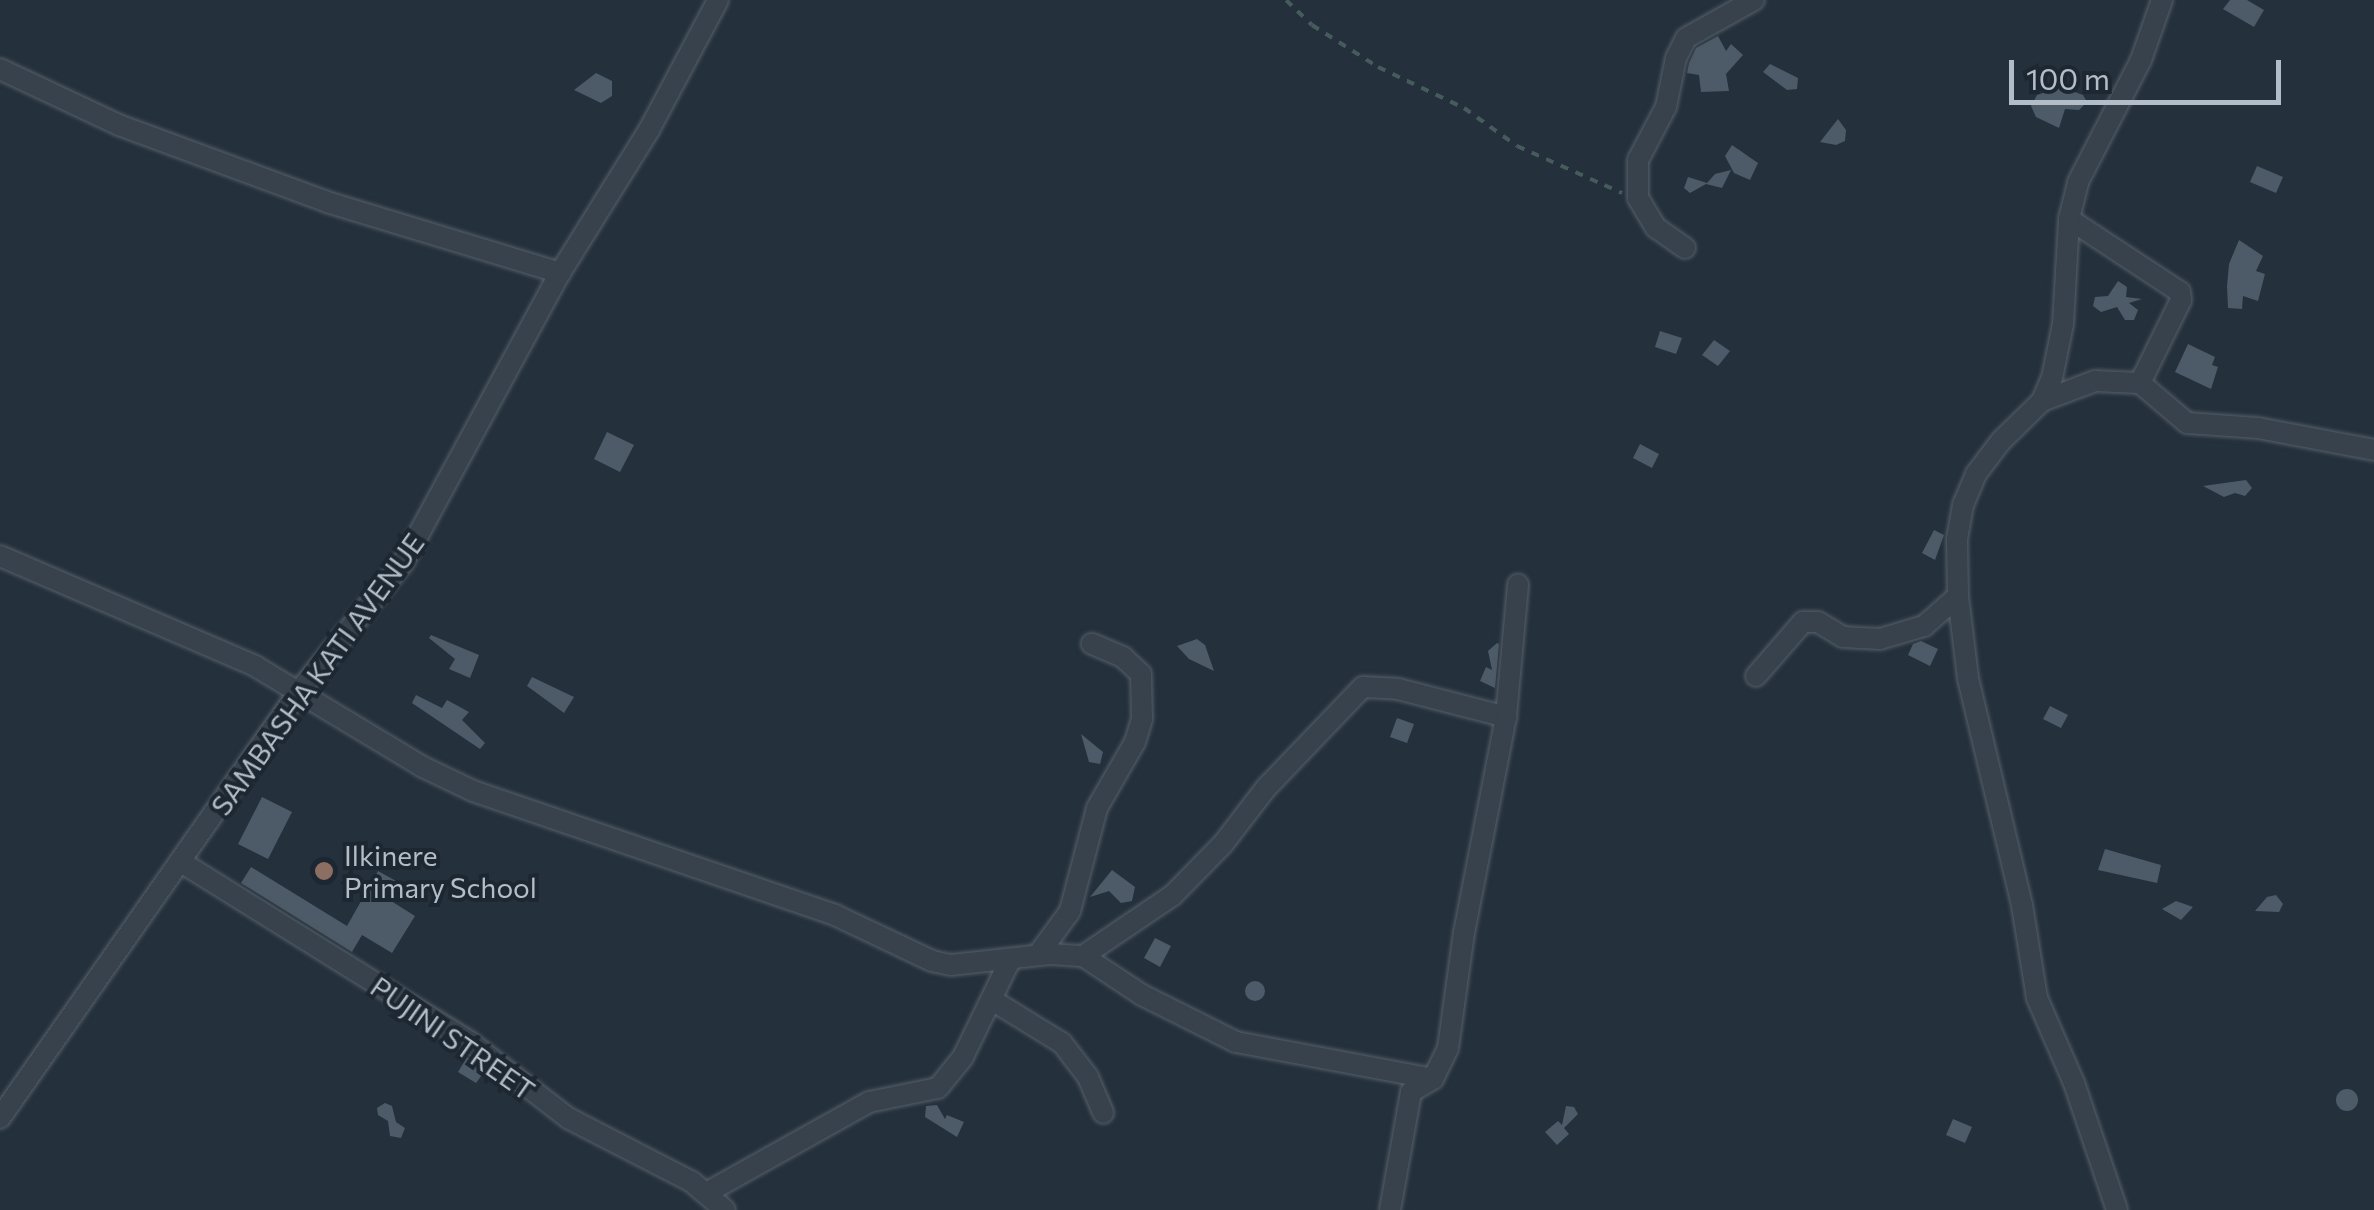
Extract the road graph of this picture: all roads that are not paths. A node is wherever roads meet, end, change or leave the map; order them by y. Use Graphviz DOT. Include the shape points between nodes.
graph roads {
  1 [pos="718,0"];
  2 [pos="1754,0"];
  3 [pos="2162,0"];
  4 [pos="0,69"];
  5 [pos="2069,219"];
  6 [pos="1685,248"];
  7 [pos="560,273"];
  8 [pos="2140,383"];
  9 [pos="2042,401"];
  10 [pos="2374,450"];
  11 [pos="0,556"];
  12 [pos="1518,585"];
  13 [pos="1958,596"];
  14 [pos="1092,644"];
  15 [pos="1756,676"];
  16 [pos="300,690"];
  17 [pos="1506,717"];
  18 [pos="180,862"];
  19 [pos="1038,955"];
  20 [pos="1082,956"];
  21 [pos="1010,960"];
  22 [pos="992,1000"];
  23 [pos="1433,1079"];
  24 [pos="1102,1113"];
  25 [pos="0,1118"];
  26 [pos="708,1192"];
  27 [pos="725,1210"];
  28 [pos="1390,1210"];
  29 [pos="2117,1210"];
  1 -- 7 [label="street, SAMBASHA KATI AVENUE" via="649,130"];
  2 -- 6 [label="street" via="1686,38 1666,107 1638,160 1638,198 1656,228"];
  3 -- 5 [label="street" via="2142,60 2090,153"];
  4 -- 7 [label="street" via="119,125 327,202"];
  5 -- 8 [label="street" via="2180,292"];
  5 -- 9 [label="street" via="2059,356"];
  7 -- 16 [label="street, SAMBASHA KATI AVENUE" via="403,563"];
  8 -- 9 [label="street" via="2095,381"];
  8 -- 10 [label="street" via="2187,423 2258,428"];
  9 -- 13 [label="street" via="1976,474 1957,539"];
  11 -- 16 [label="street"];
  12 -- 17 [label="street"];
  13 -- 15 [label="street" via="1924,626 1880,640 1842,637 1818,622 1803,622"];
  13 -- 29 [label="street" via="1968,678 2022,905 2036,998"];
  14 -- 19 [label="street" via="1123,656 1141,674 1142,719 1097,808 1070,910"];
  16 -- 18 [label="street, SAMBASHA KATI AVENUE"];
  16 -- 21 [label="street" via="473,791 836,915 941,964"];
  17 -- 20 [label="street" via="1398,689 1363,687 1173,895"];
  17 -- 23 [label="street" via="1450,1035"];
  18 -- 25 [label="street, SAMBASHA KATI AVENUE"];
  18 -- 26 [label="street, PUJINI STREET" via="470,1042 568,1118"];
  19 -- 20 [label="street"];
  19 -- 21 [label="street"];
  20 -- 23 [label="street" via="1152,1001 1236,1042"];
  21 -- 22 [label="street"];
  22 -- 24 [label="street" via="1062,1043 1088,1077"];
  22 -- 26 [label="street" via="963,1057 938,1088 869,1102"];
  23 -- 28 [label="street" via="1411,1092"];
  26 -- 27 [label="street, PUJINI STREET"];
}
